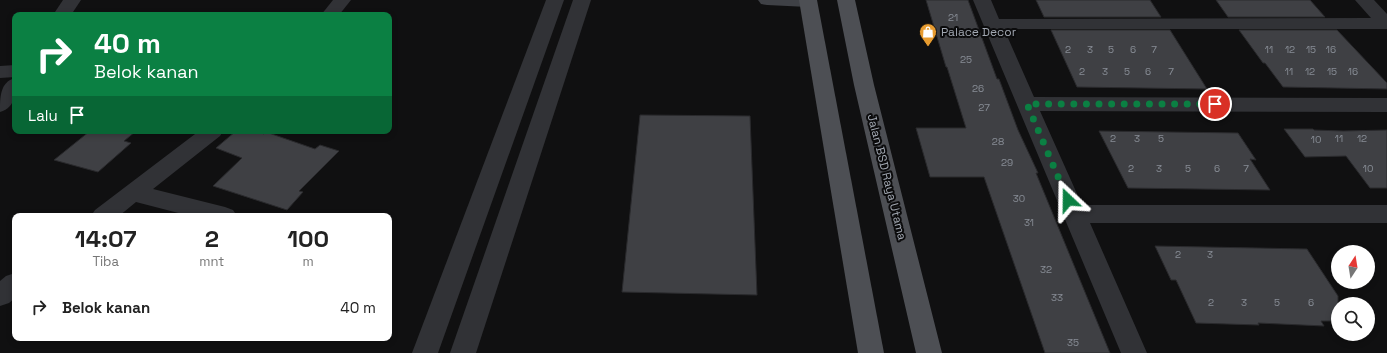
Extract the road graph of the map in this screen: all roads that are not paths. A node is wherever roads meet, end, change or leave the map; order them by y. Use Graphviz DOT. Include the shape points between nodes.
graph roads {
  1 [pos="72,0"];
  2 [pos="342,0"];
  3 [pos="555,0"];
  4 [pos="582,0"];
  5 [pos="767,0"];
  6 [pos="846,0"];
  7 [pos="982,0"];
  8 [pos="1364,0"];
  9 [pos="808,1"];
  10 [pos="64,12"];
  11 [pos="332,12"];
  12 [pos="992,24"];
  13 [pos="1387,24"];
  14 [pos="12,71"];
  15 [pos="0,72"];
  16 [pos="12,88"];
  17 [pos="1027,104"];
  18 [pos="1387,104"];
  19 [pos="0,105"];
  20 [pos="209,134"];
  21 [pos="133,193"];
  22 [pos="107,213"];
  23 [pos="213,213"];
  24 [pos="1074,214"];
  25 [pos="1387,214"];
  26 [pos="12,285"];
  27 [pos="0,295"];
  28 [pos="425,353"];
  29 [pos="463,353"];
  30 [pos="871,353"];
  31 [pos="929,353"];
  32 [pos="1134,353"];
  1 -- 10 [label="street"];
  2 -- 11 [label="street"];
  3 -- 28 [label="street"];
  4 -- 29 [label="street"];
  5 -- 9 [label="street"];
  6 -- 31 [label="main road, Jalan BSD Raya Utama" via="862,77"];
  7 -- 12 [label="street"];
  8 -- 13 [label="street"];
  9 -- 30 [label="main road"];
  12 -- 13 [label="street"];
  12 -- 17 [label="street"];
  14 -- 15 [label="street"];
  16 -- 19 [label="street"];
  17 -- 18 [label="street"];
  17 -- 24 [label="street"];
  20 -- 21 [label="street"];
  21 -- 22 [label="street"];
  21 -- 23 [label="street"];
  24 -- 25 [label="street"];
  24 -- 32 [label="street"];
  26 -- 27 [label="street"];
}
